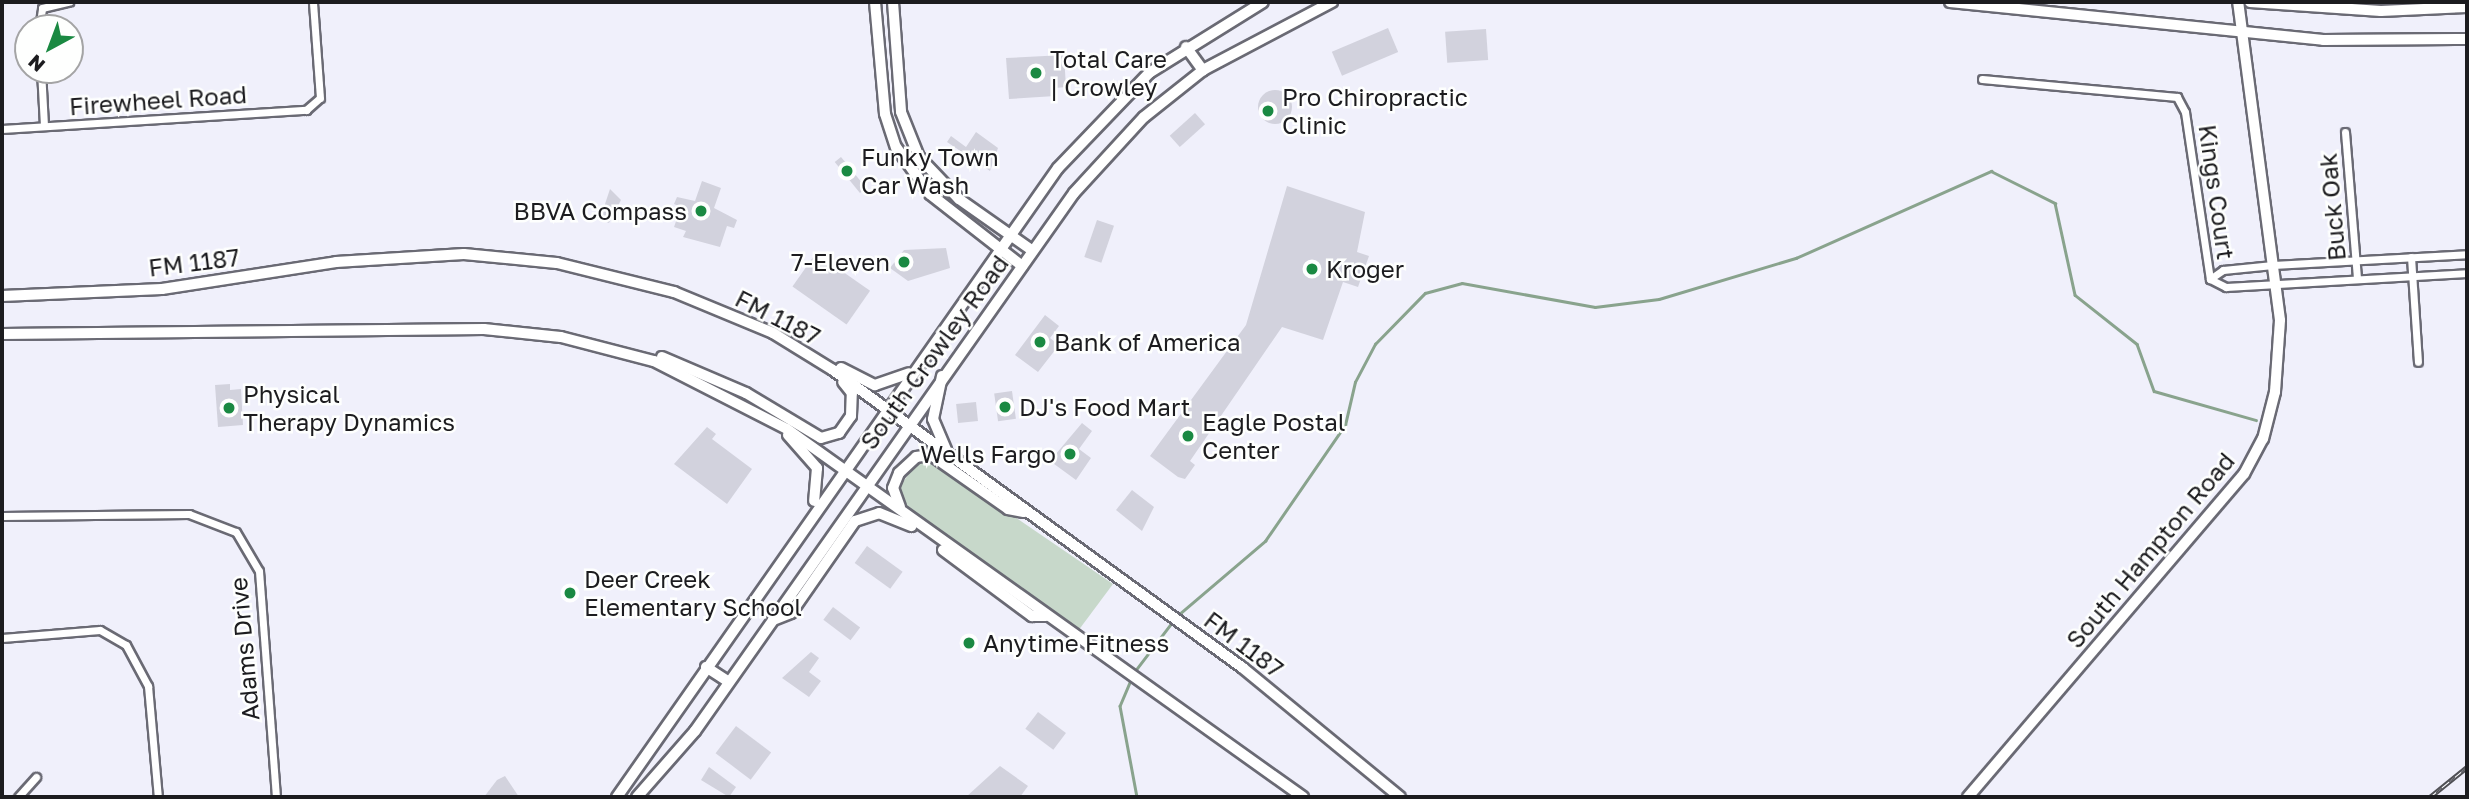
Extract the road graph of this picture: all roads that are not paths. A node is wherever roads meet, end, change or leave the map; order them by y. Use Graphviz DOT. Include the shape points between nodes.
graph roads {
  1 [pos="69,2"];
  2 [pos="313,2"];
  3 [pos="875,2"];
  4 [pos="892,2"];
  5 [pos="1263,2"];
  6 [pos="1332,2"];
  7 [pos="1950,2"];
  8 [pos="2238,2"];
  9 [pos="2250,2"];
  10 [pos="2467,7"];
  11 [pos="41,14"];
  12 [pos="2243,32"];
  13 [pos="2467,39"];
  14 [pos="1186,47"];
  15 [pos="1203,70"];
  16 [pos="1982,79"];
  17 [pos="42,84"];
  18 [pos="44,126"];
  19 [pos="2,129"];
  20 [pos="2345,132"];
  21 [pos="909,138"];
  22 [pos="896,147"];
  23 [pos="1009,234"];
  24 [pos="999,249"];
  25 [pos="1033,251"];
  26 [pos="2467,254"];
  27 [pos="2412,257"];
  28 [pos="2355,261"];
  29 [pos="2273,265"];
  30 [pos="1022,267"];
  31 [pos="2467,273"];
  32 [pos="2413,276"];
  33 [pos="2357,278"];
  34 [pos="2210,279"];
  35 [pos="2274,283"];
  36 [pos="2,296"];
  37 [pos="774,333"];
  38 [pos="2,334"];
  39 [pos="632,354"];
  40 [pos="2418,362"];
  41 [pos="914,369"];
  42 [pos="833,370"];
  43 [pos="942,375"];
  44 [pos="886,408"];
  45 [pos="908,423"];
  46 [pos="787,429"];
  47 [pos="947,453"];
  48 [pos="842,468"];
  49 [pos="864,483"];
  50 [pos="1027,512"];
  51 [pos="2,516"];
  52 [pos="808,517"];
  53 [pos="909,517"];
  54 [pos="1047,616"];
  55 [pos="773,620"];
  56 [pos="2,638"];
  57 [pos="706,667"];
  58 [pos="729,682"];
  59 [pos="36,776"];
  60 [pos="18,797"];
  61 [pos="158,797"];
  62 [pos="276,797"];
  63 [pos="617,797"];
  64 [pos="637,797"];
  65 [pos="1303,797"];
  66 [pos="1400,797"];
  67 [pos="1968,797"];
  1 -- 11 [label="street" via="42,8"];
  2 -- 18 [label="street, Firewheel Road" via="316,105"];
  3 -- 22 [label="main road" via="885,114"];
  4 -- 21 [label="main road"];
  5 -- 14 [label="main road, South Crowley Road"];
  6 -- 15 [label="main road, South Crowley Road"];
  7 -- 12 [label="main road"];
  8 -- 12 [label="main road, South Hampton Road"];
  9 -- 10 [label="main road" via="2381,11"];
  12 -- 13 [label="main road" via="2377,42"];
  12 -- 29 [label="main road, South Hampton Road"];
  14 -- 15 [label="main road"];
  14 -- 23 [label="main road, South Crowley Road" via="1099,122"];
  15 -- 25 [label="main road, South Crowley Road" via="1144,117 1074,193"];
  16 -- 34 [label="street, Kings Court" via="2177,97 2185,112"];
  17 -- 18 [label="street"];
  18 -- 19 [label="street, Firewheel Road"];
  20 -- 28 [label="street, Buck Oak"];
  21 -- 22 [label="main road"];
  21 -- 23 [label="main road" via="937,179"];
  22 -- 24 [label="main road" via="930,194"];
  23 -- 24 [label="main road, South Crowley Road"];
  23 -- 25 [label="main road"];
  24 -- 30 [label="main road"];
  24 -- 41 [label="main road, South Crowley Road"];
  25 -- 30 [label="main road, South Crowley Road"];
  26 -- 27 [label="street, Kings Court"];
  27 -- 28 [label="street, Kings Court"];
  27 -- 32 [label="street"];
  28 -- 29 [label="street, Kings Court"];
  28 -- 33 [label="street, Buck Oak"];
  29 -- 34 [label="street, Kings Court" via="2223,270"];
  29 -- 35 [label="main road, South Hampton Road"];
  30 -- 43 [label="main road, South Crowley Road"];
  31 -- 32 [label="street, Kings Court"];
  32 -- 33 [label="street, Kings Court"];
  32 -- 40 [label="street"];
  33 -- 35 [label="street, Kings Court"];
  34 -- 35 [label="street, Kings Court" via="2226,287"];
  35 -- 67 [label="main road, South Hampton Road" via="2280,320 2275,392 2254,460"];
  36 -- 37 [label="main road, FM 1187 / FM 1187" via="162,289 337,262 493,254 629,278"];
  37 -- 41 [label="main road" via="785,333 865,382 885,383"];
  37 -- 42 [label="main road, FM 1187 / FM 1187"];
  38 -- 39 [label="main road" via="484,329 561,337"];
  39 -- 42 [label="main road" via="648,352 705,373 821,438 839,433 852,408 852,393"];
  39 -- 46 [label="main road" via="710,385"];
  41 -- 44 [label="main road, South Crowley Road"];
  42 -- 44 [label="main road, FM 1187 / FM 1187"];
  43 -- 45 [label="main road, South Crowley Road"];
  43 -- 47 [label="main road" via="933,418"];
  44 -- 45 [label="main road, FM 1187 / FM 1187"];
  44 -- 48 [label="main road, South Crowley Road"];
  45 -- 47 [label="main road, FM 1187 / FM 1187"];
  45 -- 49 [label="main road, South Crowley Road"];
  46 -- 48 [label="main road"];
  46 -- 52 [label="main road" via="817,468"];
  47 -- 50 [label="main road, FM 1187 / FM 1187"];
  48 -- 49 [label="main road"];
  48 -- 52 [label="main road, South Crowley Road"];
  49 -- 53 [label="main road"];
  49 -- 55 [label="main road, South Crowley Road"];
  50 -- 53 [label="main road" via="1008,509 940,459 923,455 904,466 893,488"];
  50 -- 66 [label="main road, FM 1187 / FM 1187" via="1243,668"];
  51 -- 62 [label="street, Adams Drive" via="189,514 236,532 259,571"];
  52 -- 57 [label="main road, South Crowley Road"];
  53 -- 54 [label="main road"];
  54 -- 55 [label="main road" via="1032,616 903,521 879,513 848,527 791,613"];
  54 -- 65 [label="main road"];
  55 -- 58 [label="main road, South Crowley Road"];
  56 -- 61 [label="street" via="18,632 100,631 126,645 148,686"];
  57 -- 58 [label="main road"];
  57 -- 63 [label="main road, South Crowley Road"];
  58 -- 64 [label="main road, South Crowley Road"];
  59 -- 60 [label="street"];
}
